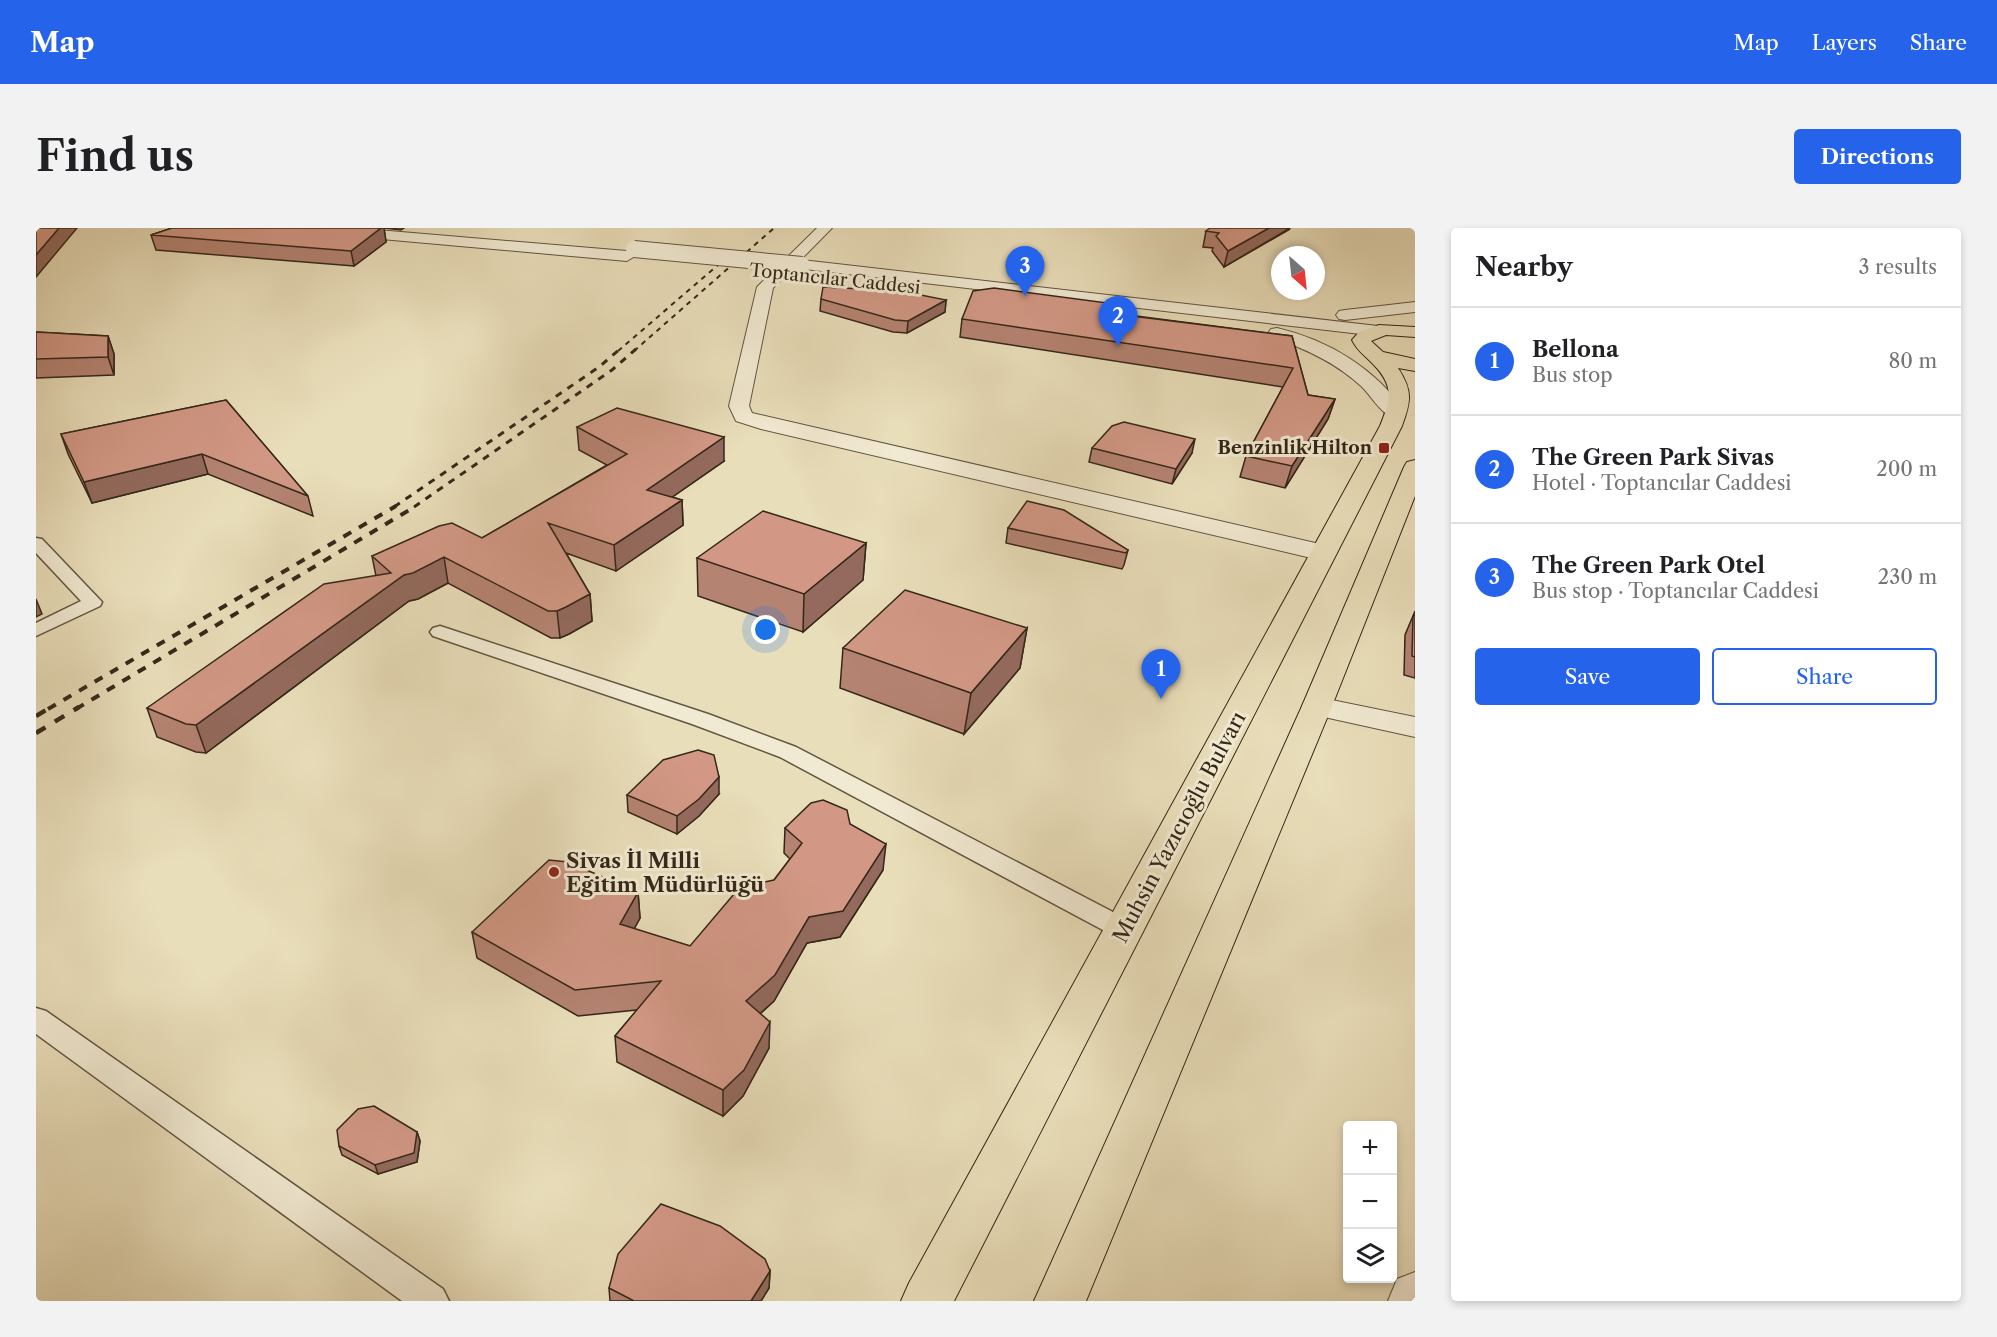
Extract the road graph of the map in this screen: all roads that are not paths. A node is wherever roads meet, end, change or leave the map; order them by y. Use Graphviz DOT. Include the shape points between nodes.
graph roads {
  1 [pos="303,228"];
  2 [pos="422,228"];
  3 [pos="825,228"];
  4 [pos="444,229"];
  5 [pos="631,252"];
  6 [pos="1415,307"];
  7 [pos="1233,318"];
  8 [pos="1415,322"];
  9 [pos="1415,332"];
  10 [pos="1378,341"];
  11 [pos="1415,365"];
  12 [pos="1396,413"];
  13 [pos="1415,467"];
  14 [pos="36,543"];
  15 [pos="1324,553"];
  16 [pos="36,630"];
  17 [pos="440,632"];
  18 [pos="1317,706"];
  19 [pos="1415,727"];
  20 [pos="1125,930"];
  21 [pos="36,1019"];
  22 [pos="432,1301"];
  23 [pos="927,1301"];
  24 [pos="1060,1301"];
  1 -- 5 [label="street, Toptancılar Caddesi"];
  2 -- 4 [label="street, Toptancılar Caddesi"];
  3 -- 15 [label="street" via="765,287 739,406 743,417"];
  4 -- 5 [label="street, Toptancılar Caddesi"];
  5 -- 7 [label="street, Toptancılar Caddesi"];
  6 -- 7 [label="street" via="1355,315"];
  7 -- 10 [label="street, Toptancılar Caddesi"];
  7 -- 12 [label="street" via="1350,364"];
  8 -- 10 [label="main road"];
  9 -- 10 [label="main road"];
  10 -- 11 [label="main road"];
  10 -- 12 [label="main road, Muhsin Yazıcıoğlu Bulvarı" via="1388,370 1401,390"];
  12 -- 15 [label="main road, Muhsin Yazıcıoğlu Bulvarı"];
  13 -- 18 [label="main road"];
  14 -- 16 [label="lane" via="93,602"];
  15 -- 20 [label="main road, Muhsin Yazıcıoğlu Bulvarı"];
  17 -- 20 [label="lane" via="788,752"];
  18 -- 19 [label="street"];
  18 -- 24 [label="main road"];
  20 -- 23 [label="main road, Muhsin Yazıcıoğlu Bulvarı"];
  21 -- 22 [label="lane"];
}
